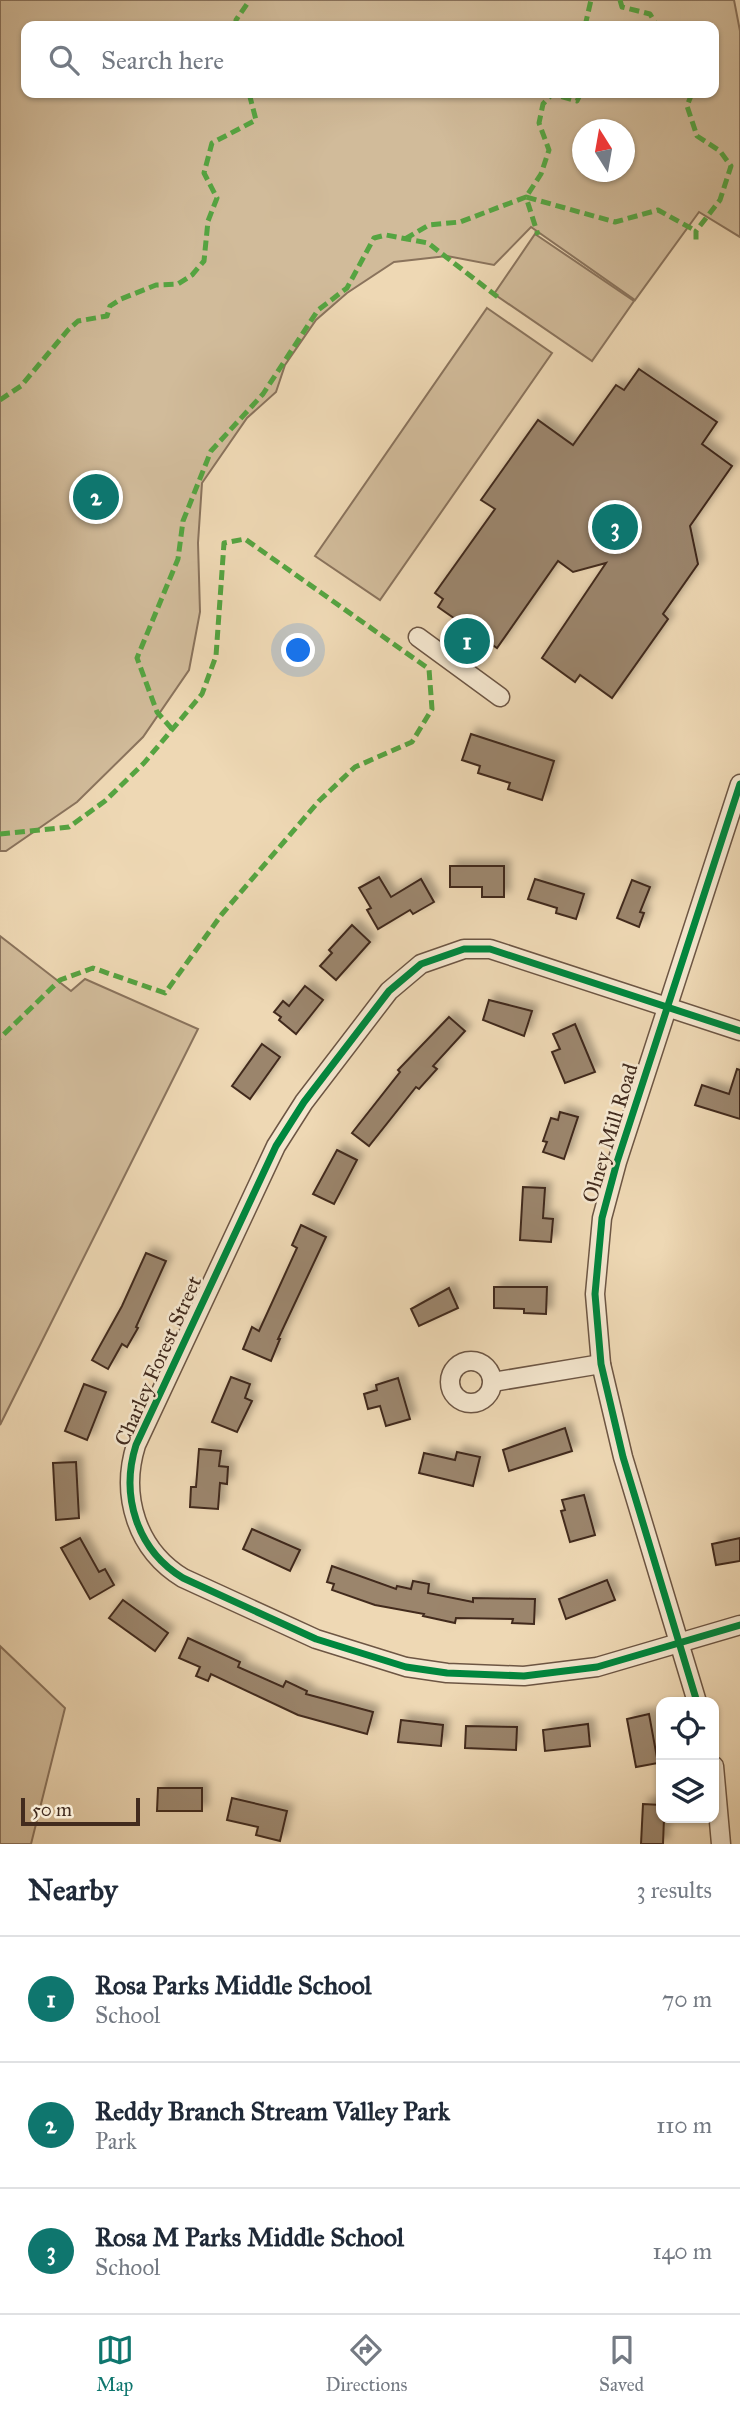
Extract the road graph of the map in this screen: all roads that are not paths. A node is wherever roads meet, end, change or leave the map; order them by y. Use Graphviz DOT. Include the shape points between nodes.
graph roads {
  1 [pos="418,637"];
  2 [pos="499,697"];
  3 [pos="740,784"];
  4 [pos="668,1006"];
  5 [pos="740,1031"];
  6 [pos="601,1364"];
  7 [pos="493,1382"];
  8 [pos="740,1625"];
  9 [pos="679,1644"];
  10 [pos="695,1697"];
  11 [pos="719,1822"];
  12 [pos="721,1844"];
  1 -- 2 [label="street"];
  3 -- 4 [label="street, Olney Mill Road"];
  4 -- 5 [label="street, Charley Forest Street"];
  4 -- 6 [label="street, Olney Mill Road" via="602,1218 595,1294"];
  4 -- 9 [label="street, Charley Forest Street" via="490,949 464,949 421,964 389,992 276,1146 136,1445 130,1486 140,1530 169,1570 316,1639 406,1667 524,1676 597,1667"];
  6 -- 7 [label="street"];
  6 -- 9 [label="street, Olney Mill Road" via="623,1457"];
  8 -- 9 [label="street, Charley Forest Street"];
  9 -- 10 [label="street, Olney Mill Road"];
  11 -- 12 [label="street"];
}
